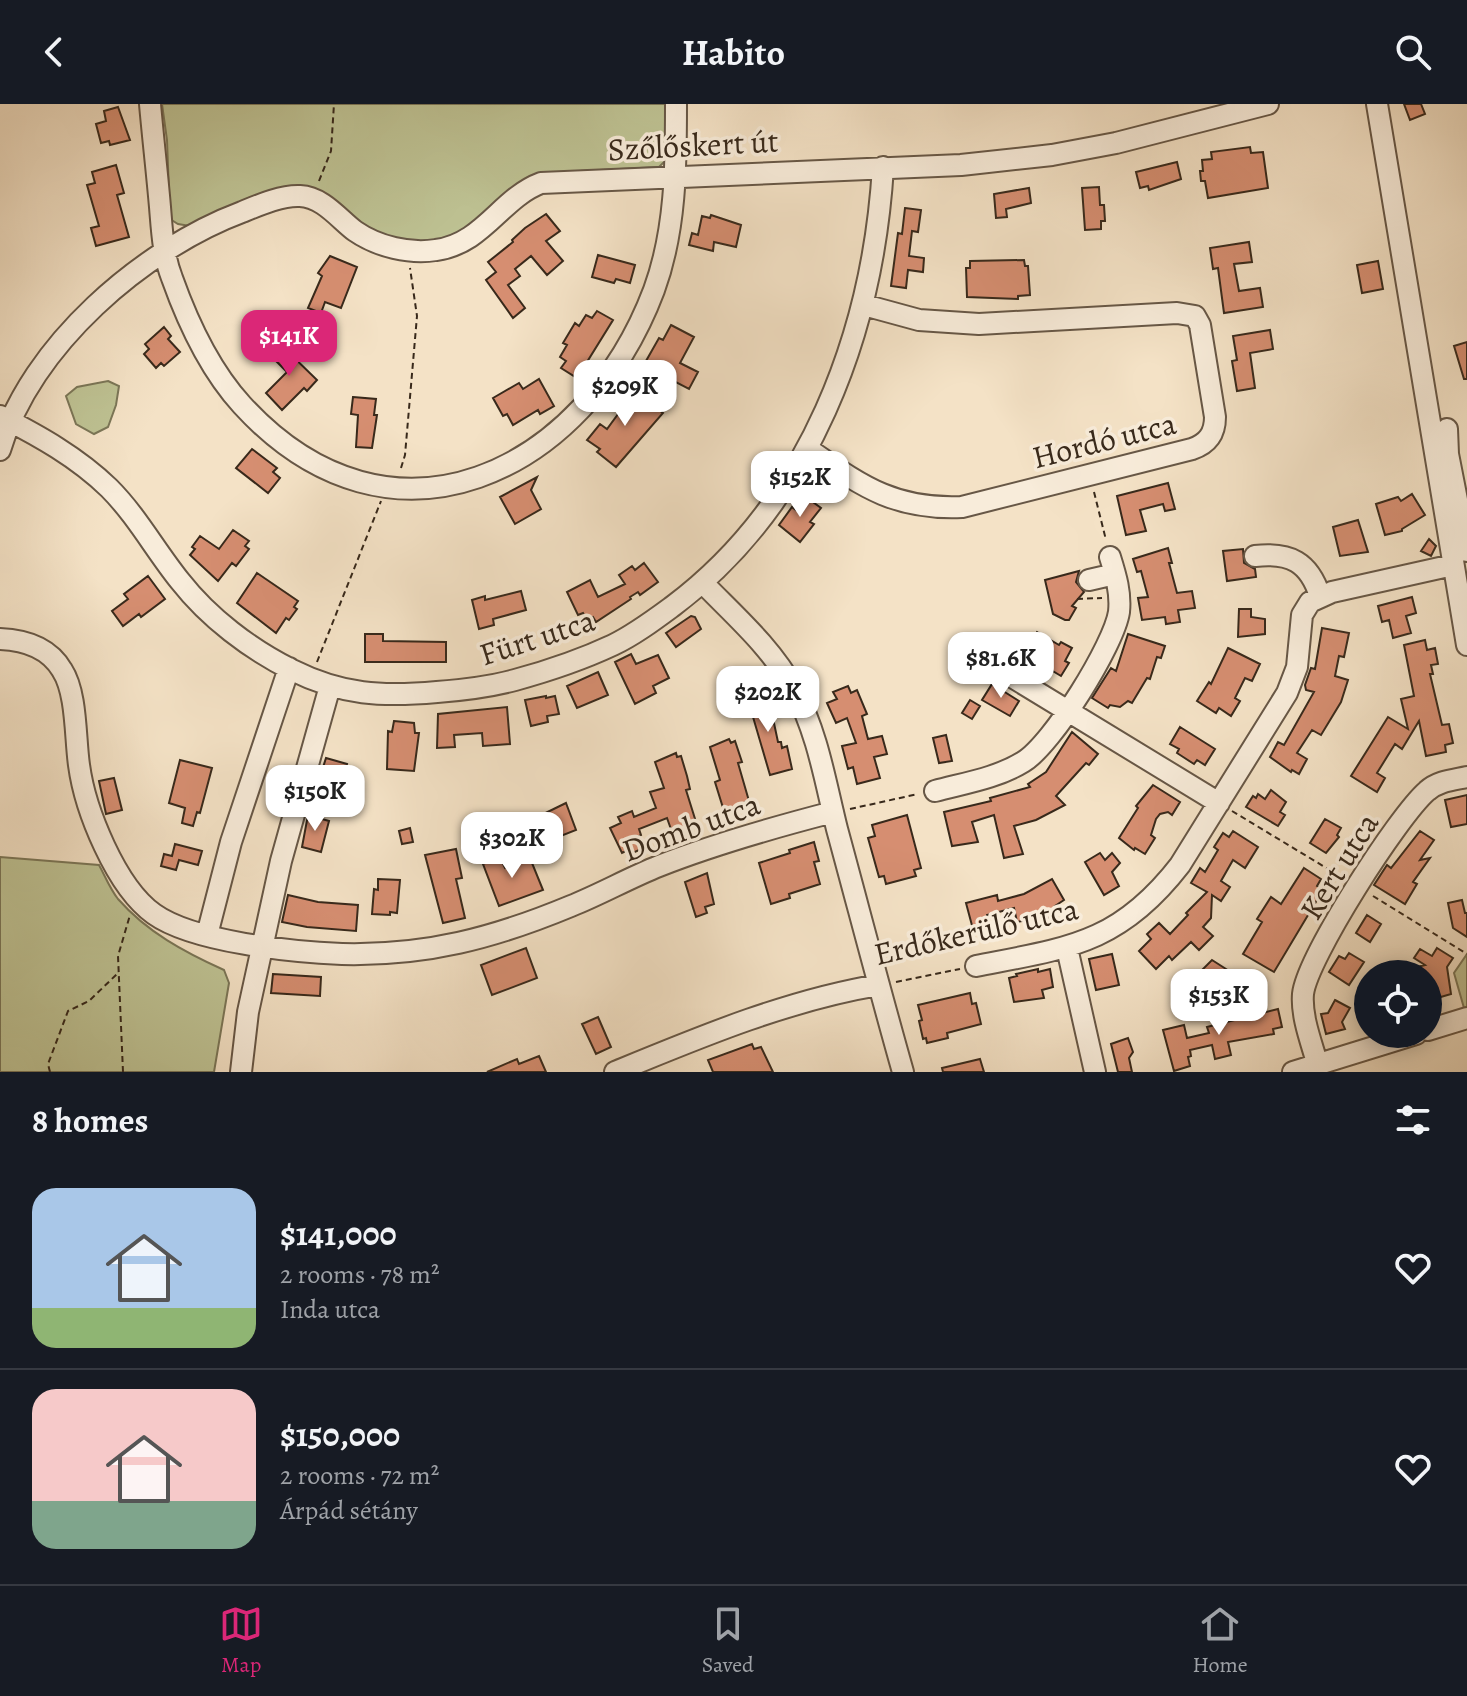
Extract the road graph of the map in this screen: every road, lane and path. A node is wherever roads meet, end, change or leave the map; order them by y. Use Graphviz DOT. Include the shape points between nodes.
graph roads {
  1 [pos="150,104"];
  2 [pos="334,104"];
  3 [pos="676,104"];
  4 [pos="1268,104"];
  5 [pos="1377,104"];
  6 [pos="1231,108"];
  7 [pos="883,167"];
  8 [pos="676,176"];
  9 [pos="299,196"];
  10 [pos="164,249"];
  11 [pos="403,249"];
  12 [pos="864,305"];
  13 [pos="5,419"];
  14 [pos="1447,429"];
  15 [pos="808,449"];
  16 [pos="0,450"];
  17 [pos="1090,475"];
  18 [pos="390,487"];
  19 [pos="1255,556"];
  20 [pos="1460,558"];
  21 [pos="1113,566"];
  22 [pos="1089,580"];
  23 [pos="703,583"];
  24 [pos="1320,596"];
  25 [pos="1119,598"];
  26 [pos="1077,599"];
  27 [pos="0,639"];
  28 [pos="1467,645"];
  29 [pos="289,668"];
  30 [pos="999,669"];
  31 [pos="321,682"];
  32 [pos="1068,711"];
  33 [pos="1467,777"];
  34 [pos="935,791"];
  35 [pos="1219,803"];
  36 [pos="833,812"];
  37 [pos="137,898"];
  38 [pos="207,935"];
  39 [pos="262,947"];
  40 [pos="1067,948"];
  41 [pos="976,966"];
  42 [pos="119,972"];
  43 [pos="879,985"];
  44 [pos="1467,1018"];
  45 [pos="1442,1026"];
  46 [pos="1373,1048"];
  47 [pos="1318,1066"];
  48 [pos="50,1072"];
  49 [pos="123,1072"];
  50 [pos="241,1072"];
  51 [pos="615,1072"];
  52 [pos="903,1072"];
  53 [pos="1095,1072"];
  54 [pos="1293,1072"];
  1 -- 10 [label="street"];
  2 -- 9 [label="path" via="325,170"];
  3 -- 8 [label="street"];
  4 -- 6 [label="street, Szőlőskert út"];
  5 -- 20 [label="street"];
  6 -- 7 [label="street, Szőlőskert út" via="1116,143 1052,155"];
  7 -- 8 [label="street, Szőlőskert út"];
  7 -- 12 [label="street, Fürt utca"];
  8 -- 11 [label="street, Szőlőskert út" via="541,183 522,190 490,223 459,244 438,250"];
  8 -- 18 [label="street" via="654,289 621,357 567,425 502,468 424,488"];
  9 -- 10 [label="street" via="221,220"];
  9 -- 11 [label="street, Szőlőskert út" via="319,202 373,242"];
  10 -- 13 [label="street" via="115,287 66,337"];
  10 -- 18 [label="street" via="189,321 220,379 240,403 300,454 345,476"];
  11 -- 18 [label="path" via="417,316 405,455"];
  12 -- 15 [label="street, Fürt utca" via="840,379"];
  12 -- 17 [label="street, Hordó utca" via="919,320 979,324 1195,316 1215,417 1210,438 1192,449"];
  13 -- 16 [label="street"];
  13 -- 29 [label="street, Fürt utca" via="87,469 130,511 180,581 208,610 233,633"];
  14 -- 20 [label="street"];
  15 -- 17 [label="street, Hordó utca" via="872,491 940,508"];
  15 -- 23 [label="street, Fürt utca" via="742,542"];
  17 -- 21 [label="path"];
  18 -- 31 [label="path"];
  19 -- 24 [label="street" via="1294,559 1314,579"];
  20 -- 24 [label="street"];
  20 -- 28 [label="street"];
  21 -- 22 [label="street"];
  21 -- 25 [label="street"];
  23 -- 31 [label="street, Fürt utca" via="615,644 559,668 488,688 393,696 356,693"];
  23 -- 36 [label="street" via="755,634 794,688 818,746"];
  24 -- 35 [label="street, Erdőkerülő utca" via="1304,610 1297,667 1287,693"];
  25 -- 26 [label="path"];
  25 -- 32 [label="street" via="1110,641"];
  27 -- 37 [label="street, Domb utca" via="44,651 63,671 91,810 113,861"];
  29 -- 31 [label="street, Fürt utca"];
  29 -- 38 [label="street" via="235,829"];
  30 -- 32 [label="street"];
  31 -- 39 [label="street"];
  32 -- 34 [label="street" via="1027,760 1000,774"];
  32 -- 35 [label="street"];
  33 -- 47 [label="street, Kert utca" via="1425,792 1357,887 1313,965 1303,998"];
  34 -- 36 [label="path"];
  35 -- 40 [label="street, Erdőkerülő utca" via="1180,865 1147,903 1126,921"];
  36 -- 39 [label="street, Domb utca" via="695,852 471,942 356,953"];
  36 -- 43 [label="street"];
  37 -- 38 [label="street, Domb utca" via="155,915"];
  37 -- 42 [label="path" via="125,926"];
  38 -- 39 [label="street, Domb utca"];
  39 -- 50 [label="street"];
  40 -- 41 [label="street, Erdőkerülő utca"];
  40 -- 53 [label="street"];
  41 -- 43 [label="path, Erdőkerülő utca"];
  42 -- 48 [label="path" via="89,1001 68,1011 48,1064"];
  42 -- 49 [label="path"];
  43 -- 51 [label="street, Erdőkerülő utca" via="731,1026"];
  43 -- 52 [label="street"];
  44 -- 45 [label="street"];
  46 -- 47 [label="street"];
  47 -- 54 [label="street"];
}
